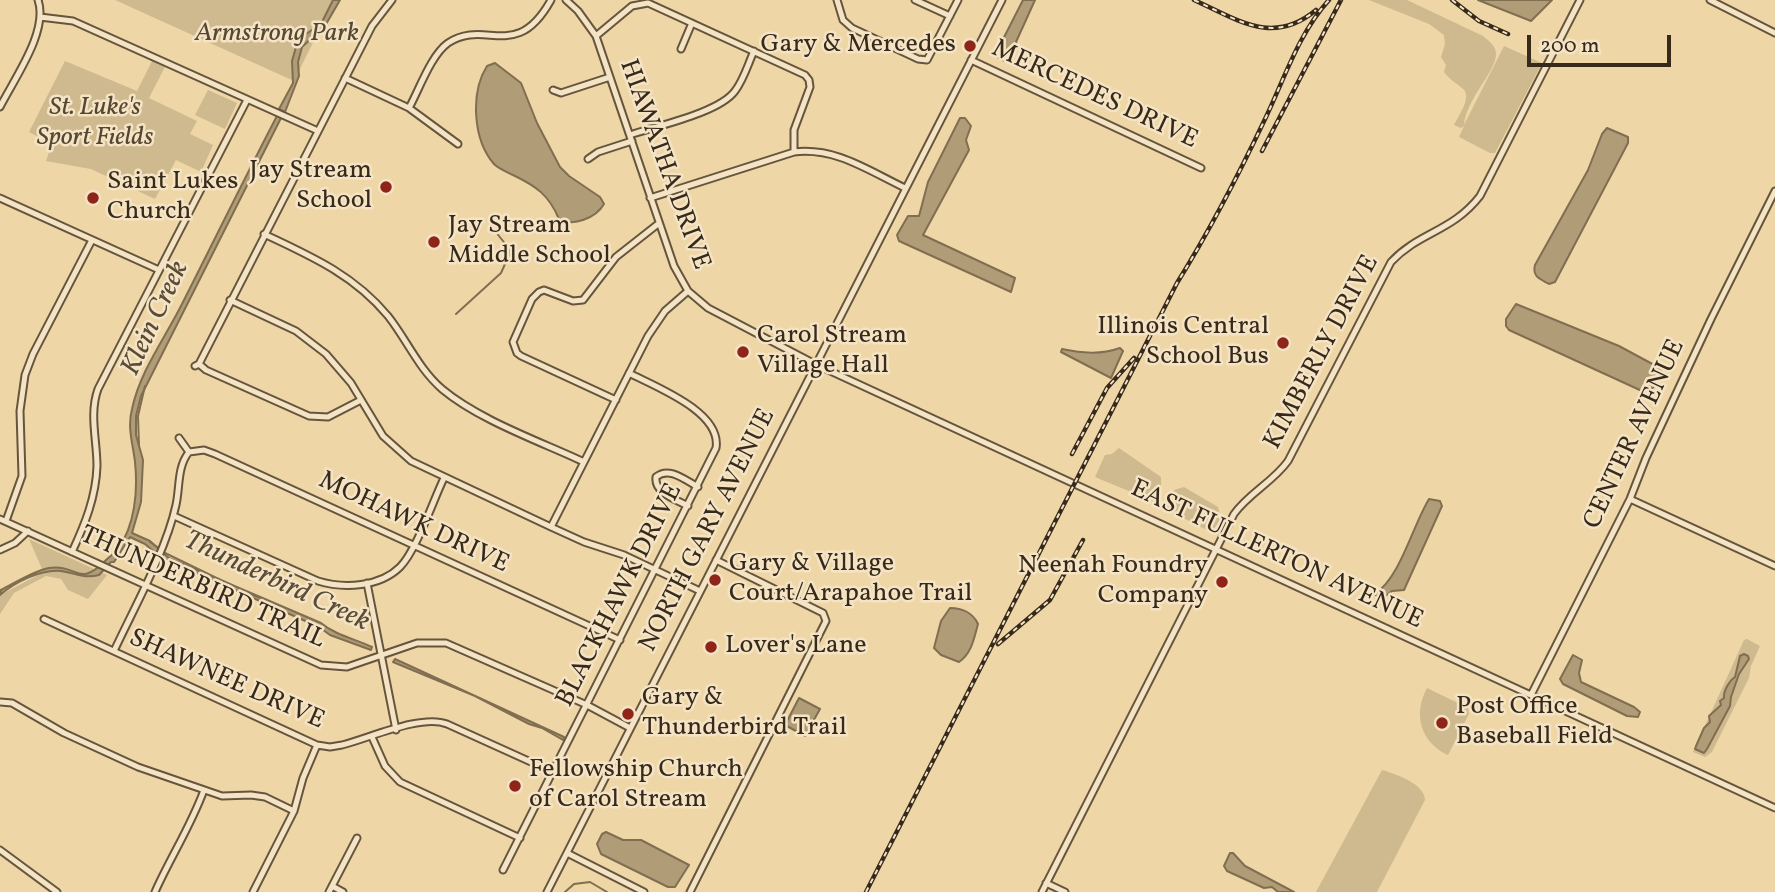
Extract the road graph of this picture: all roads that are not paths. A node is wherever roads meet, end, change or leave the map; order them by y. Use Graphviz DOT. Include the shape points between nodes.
graph roads {
  1 [pos="38,0"];
  2 [pos="392,0"];
  3 [pos="551,0"];
  4 [pos="566,0"];
  5 [pos="837,0"];
  6 [pos="915,0"];
  7 [pos="958,0"];
  8 [pos="1002,0"];
  9 [pos="1580,0"];
  10 [pos="1710,0"];
  11 [pos="633,3"];
  12 [pos="950,16"];
  13 [pos="40,17"];
  14 [pos="692,23"];
  15 [pos="1775,33"];
  16 [pos="596,36"];
  17 [pos="681,49"];
  18 [pos="754,51"];
  19 [pos="971,60"];
  20 [pos="610,77"];
  21 [pos="345,78"];
  22 [pos="553,90"];
  23 [pos="247,100"];
  24 [pos="0,107"];
  25 [pos="409,108"];
  26 [pos="318,131"];
  27 [pos="631,138"];
  28 [pos="458,144"];
  29 [pos="794,152"];
  30 [pos="588,159"];
  31 [pos="1201,168"];
  32 [pos="905,188"];
  33 [pos="1775,191"];
  34 [pos="0,198"];
  35 [pos="650,198"];
  36 [pos="658,223"];
  37 [pos="264,234"];
  38 [pos="92,240"];
  39 [pos="159,270"];
  40 [pos="688,291"];
  41 [pos="230,300"];
  42 [pos="515,348"];
  43 [pos="508,351"];
  44 [pos="815,364"];
  45 [pos="629,373"];
  46 [pos="361,400"];
  47 [pos="616,400"];
  48 [pos="179,438"];
  49 [pos="717,439"];
  50 [pos="725,439"];
  51 [pos="189,452"];
  52 [pos="584,462"];
  53 [pos="444,478"];
  54 [pos="698,487"];
  55 [pos="1630,499"];
  56 [pos="688,506"];
  57 [pos="174,516"];
  58 [pos="3,520"];
  59 [pos="551,527"];
  60 [pos="28,531"];
  61 [pos="413,545"];
  62 [pos="0,550"];
  63 [pos="1216,550"];
  64 [pos="72,551"];
  65 [pos="716,560"];
  66 [pos="1775,566"];
  67 [pos="656,569"];
  68 [pos="367,583"];
  69 [pos="144,585"];
  70 [pos="700,591"];
  71 [pos="44,619"];
  72 [pos="620,640"];
  73 [pos="114,651"];
  74 [pos="381,656"];
  75 [pos="1531,695"];
  76 [pos="0,702"];
  77 [pos="587,705"];
  78 [pos="630,728"];
  79 [pos="396,730"];
  80 [pos="372,737"];
  81 [pos="317,745"];
  82 [pos="553,772"];
  83 [pos="204,790"];
  84 [pos="1775,808"];
  85 [pos="294,811"];
  86 [pos="357,838"];
  87 [pos="520,838"];
  88 [pos="0,850"];
  89 [pos="566,853"];
  90 [pos="503,870"];
  91 [pos="1046,883"];
  92 [pos="330,889"];
  93 [pos="57,892"];
  94 [pos="155,892"];
  95 [pos="253,892"];
  96 [pos="343,892"];
  97 [pos="547,892"];
  98 [pos="644,892"];
  99 [pos="690,892"];
  100 [pos="1042,892"];
  101 [pos="1065,892"];
  1 -- 13 [label="street"];
  2 -- 21 [label="street" via="372,26"];
  3 -- 25 [label="street" via="532,25 511,36 464,36 445,46"];
  4 -- 16 [label="street, HIAWATHA DRIVE"];
  5 -- 12 [label="street" via="843,19 852,28 918,60 927,60"];
  6 -- 12 [label="street"];
  7 -- 12 [label="street"];
  8 -- 19 [label="street, NORTH GARY AVENUE"];
  9 -- 63 [label="street, KIMBERLY DRIVE" via="1480,196 1454,222 1406,248 1391,262 1288,461 1242,503"];
  10 -- 15 [label="street"];
  11 -- 14 [label="street" via="654,5"];
  11 -- 16 [label="street"];
  13 -- 23 [label="street" via="73,21"];
  13 -- 24 [label="street" via="36,37"];
  14 -- 17 [label="street"];
  14 -- 18 [label="street"];
  16 -- 20 [label="street, HIAWATHA DRIVE"];
  18 -- 27 [label="street" via="739,85 725,101"];
  18 -- 29 [label="street" via="812,80 794,130"];
  19 -- 31 [label="street, MERCEDES DRIVE"];
  19 -- 32 [label="street, NORTH GARY AVENUE"];
  20 -- 22 [label="street" via="561,93"];
  20 -- 27 [label="street, HIAWATHA DRIVE"];
  21 -- 25 [label="street"];
  21 -- 26 [label="street"];
  23 -- 26 [label="street"];
  23 -- 39 [label="street"];
  25 -- 28 [label="street"];
  26 -- 37 [label="street"];
  27 -- 30 [label="street"];
  27 -- 35 [label="street, HIAWATHA DRIVE"];
  29 -- 32 [label="street" via="835,154"];
  29 -- 35 [label="street"];
  32 -- 44 [label="street, NORTH GARY AVENUE"];
  33 -- 55 [label="street, CENTER AVENUE"];
  34 -- 38 [label="street"];
  35 -- 36 [label="street, HIAWATHA DRIVE"];
  36 -- 40 [label="street, HIAWATHA DRIVE"];
  36 -- 42 [label="street" via="616,257 582,304 540,288 515,337"];
  37 -- 41 [label="street"];
  37 -- 52 [label="street" via="330,266 363,290 427,373 454,399"];
  38 -- 39 [label="street"];
  38 -- 58 [label="street" via="25,374 20,411 22,476"];
  39 -- 64 [label="street" via="94,399 94,490"];
  40 -- 44 [label="street, HIAWATHA DRIVE" via="722,317"];
  40 -- 45 [label="street" via="659,320"];
  41 -- 46 [label="street" via="311,341 339,368"];
  41 -- 46 [label="street" via="197,365 309,416 328,417"];
  42 -- 43 [label="street"];
  42 -- 47 [label="street" via="521,356"];
  44 -- 63 [label="street, EAST FULLERTON AVENUE"];
  44 -- 65 [label="street, NORTH GARY AVENUE"];
  45 -- 47 [label="street"];
  45 -- 49 [label="street" via="706,418"];
  46 -- 53 [label="street" via="394,447"];
  47 -- 52 [label="street"];
  48 -- 51 [label="street"];
  49 -- 50 [label="street"];
  49 -- 54 [label="street, BLACKHAWK DRIVE"];
  51 -- 57 [label="street" via="180,469"];
  51 -- 61 [label="street, MOHAWK DRIVE" via="215,453"];
  52 -- 59 [label="street"];
  53 -- 59 [label="street"];
  53 -- 61 [label="street"];
  54 -- 56 [label="street, BLACKHAWK DRIVE"];
  54 -- 56 [label="street" via="670,472 656,477 658,489"];
  55 -- 66 [label="street"];
  55 -- 75 [label="street, CENTER AVENUE"];
  56 -- 67 [label="street, BLACKHAWK DRIVE"];
  57 -- 68 [label="street" via="318,581 342,586"];
  57 -- 69 [label="street"];
  58 -- 60 [label="street, THUNDERBIRD TRAIL"];
  59 -- 67 [label="street"];
  60 -- 62 [label="street"];
  60 -- 64 [label="street, THUNDERBIRD TRAIL"];
  61 -- 68 [label="street" via="400,566"];
  61 -- 72 [label="street, MOHAWK DRIVE"];
  63 -- 75 [label="street, EAST FULLERTON AVENUE"];
  63 -- 91 [label="street, KIMBERLY DRIVE"];
  64 -- 69 [label="street, THUNDERBIRD TRAIL"];
  65 -- 70 [label="street, NORTH GARY AVENUE"];
  65 -- 99 [label="street" via="823,613 826,621"];
  67 -- 70 [label="street"];
  67 -- 72 [label="street, BLACKHAWK DRIVE"];
  68 -- 74 [label="street"];
  69 -- 73 [label="street"];
  69 -- 74 [label="street, THUNDERBIRD TRAIL" via="321,665 347,667"];
  70 -- 78 [label="street, NORTH GARY AVENUE"];
  71 -- 73 [label="street, SHAWNEE DRIVE"];
  72 -- 77 [label="street, BLACKHAWK DRIVE"];
  73 -- 81 [label="street, SHAWNEE DRIVE"];
  74 -- 77 [label="street, THUNDERBIRD TRAIL" via="417,643 446,643"];
  74 -- 79 [label="street"];
  75 -- 84 [label="street, EAST FULLERTON AVENUE"];
  76 -- 83 [label="street" via="12,703 113,756"];
  77 -- 78 [label="street, THUNDERBIRD TRAIL"];
  77 -- 82 [label="street, BLACKHAWK DRIVE"];
  78 -- 89 [label="street, NORTH GARY AVENUE"];
  79 -- 80 [label="street, SHAWNEE DRIVE"];
  79 -- 82 [label="street, SHAWNEE DRIVE" via="441,722"];
  80 -- 81 [label="street, SHAWNEE DRIVE" via="334,747"];
  80 -- 87 [label="street" via="385,766 400,782"];
  81 -- 85 [label="street"];
  82 -- 87 [label="street, BLACKHAWK DRIVE"];
  83 -- 85 [label="street" via="228,797 258,796"];
  83 -- 94 [label="street"];
  85 -- 95 [label="street"];
  86 -- 92 [label="street"];
  87 -- 90 [label="street, BLACKHAWK DRIVE"];
  88 -- 93 [label="street"];
  89 -- 97 [label="street, NORTH GARY AVENUE"];
  89 -- 98 [label="street"];
  91 -- 100 [label="street, KIMBERLY DRIVE"];
  91 -- 101 [label="street"];
  92 -- 96 [label="street"];
}
